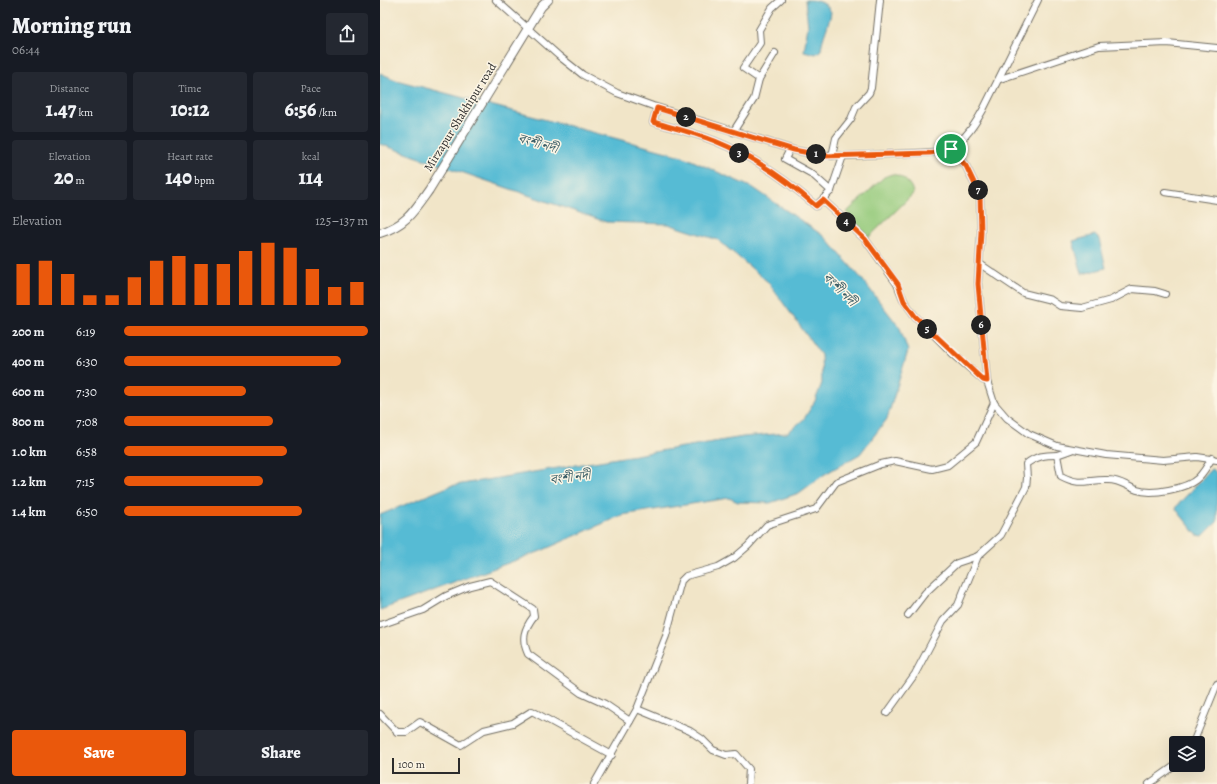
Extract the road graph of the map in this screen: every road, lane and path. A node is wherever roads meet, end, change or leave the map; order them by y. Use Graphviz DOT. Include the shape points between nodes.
graph roads {
  1 [pos="496,0"];
  2 [pos="548,0"];
  3 [pos="781,0"];
  4 [pos="880,0"];
  5 [pos="1038,0"];
  6 [pos="529,29"];
  7 [pos="1217,48"];
  8 [pos="775,53"];
  9 [pos="759,79"];
  10 [pos="1000,79"];
  11 [pos="657,108"];
  12 [pos="733,132"];
  13 [pos="790,149"];
  14 [pos="951,149"];
  15 [pos="832,156"];
  16 [pos="843,156"];
  17 [pos="831,191"];
  18 [pos="1165,192"];
  19 [pos="823,200"];
  20 [pos="1217,200"];
  21 [pos="380,233"];
  22 [pos="980,264"];
  23 [pos="1165,294"];
  24 [pos="987,381"];
  25 [pos="994,404"];
  26 [pos="1071,449"];
  27 [pos="1057,455"];
  28 [pos="1215,459"];
  29 [pos="978,556"];
  30 [pos="908,615"];
  31 [pos="380,625"];
  32 [pos="1217,684"];
  33 [pos="637,709"];
  34 [pos="887,712"];
  35 [pos="380,714"];
  36 [pos="630,721"];
  37 [pos="1196,736"];
  38 [pos="612,755"];
  39 [pos="1169,770"];
  40 [pos="594,784"];
  41 [pos="748,784"];
  42 [pos="1149,784"];
  1 -- 6 [label="street"];
  2 -- 6 [label="main road, Mirzapur Shakhipur road" via="541,7"];
  3 -- 9 [label="street" via="772,8 759,30 760,43 743,68"];
  4 -- 15 [label="street" via="871,88 836,138"];
  5 -- 10 [label="street"];
  6 -- 11 [label="street" via="583,75 618,93"];
  6 -- 21 [label="main road, Mirzapur Shakhipur road" via="414,211 395,228"];
  7 -- 10 [label="street" via="1167,43 1099,46"];
  8 -- 9 [label="street"];
  9 -- 12 [label="street" via="754,99"];
  10 -- 14 [label="street" via="974,126"];
  11 -- 12 [label="street"];
  11 -- 19 [label="street" via="653,122 727,146 786,180 816,206"];
  12 -- 13 [label="street"];
  13 -- 15 [label="street"];
  13 -- 17 [label="street" via="785,159 812,174"];
  14 -- 16 [label="street" via="940,152"];
  14 -- 22 [label="street" via="966,166 980,195"];
  15 -- 16 [label="street"];
  16 -- 17 [label="street"];
  17 -- 19 [label="street"];
  18 -- 20 [label="street"];
  19 -- 24 [label="street" via="865,239 898,284 904,301 915,316 952,353"];
  22 -- 23 [label="street" via="1023,293 1051,300 1060,306 1082,308 1111,300 1132,289 1155,290"];
  22 -- 24 [label="street" via="978,284"];
  24 -- 25 [label="street"];
  25 -- 26 [label="street" via="1007,418 1030,434"];
  25 -- 33 [label="street" via="976,442 948,465 932,469 895,461 836,482 816,509 767,525 734,558 718,567 683,578 679,584 666,636"];
  26 -- 27 [label="street"];
  26 -- 28 [label="street" via="1164,460 1197,457"];
  27 -- 28 [label="street" via="1061,476 1073,482 1114,480 1137,490 1156,493 1198,478"];
  27 -- 29 [label="street" via="1033,458 1026,464 1027,478 1019,502 1001,535"];
  29 -- 30 [label="street" via="957,563 925,593"];
  29 -- 34 [label="street" via="958,605 943,621 915,674"];
  31 -- 36 [label="street" via="423,610 446,596 470,586 490,581 533,609 534,616 523,639 528,654 581,693"];
  32 -- 37 [label="street"];
  33 -- 36 [label="street"];
  33 -- 41 [label="street" via="690,731 713,750 726,755 736,754 744,760 749,769"];
  35 -- 38 [label="street" via="397,732 406,732 420,722 460,745 484,730 513,723 532,711"];
  36 -- 38 [label="street"];
  38 -- 40 [label="street"];
  39 -- 42 [label="street"];
}
